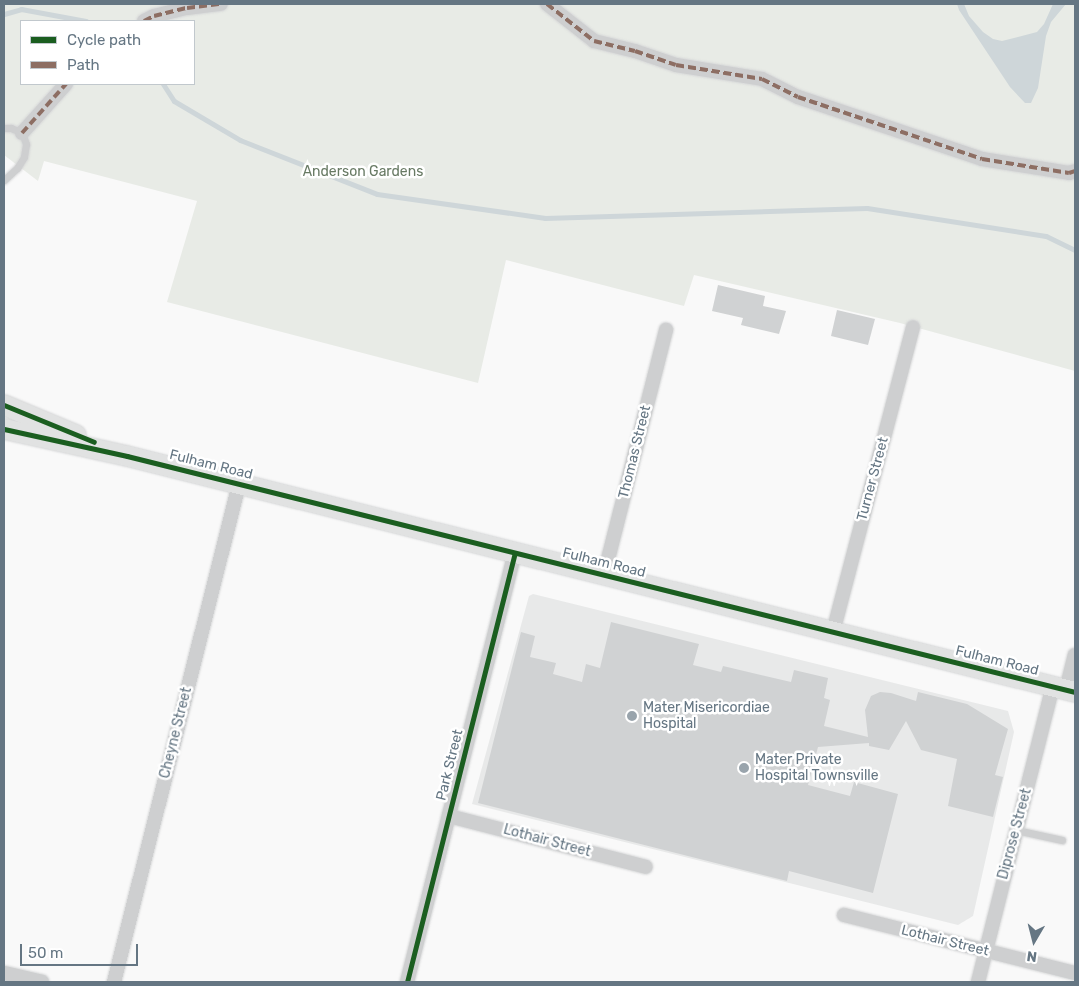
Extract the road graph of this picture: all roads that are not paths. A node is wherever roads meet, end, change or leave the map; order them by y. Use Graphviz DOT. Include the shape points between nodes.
graph roads {
  1 [pos="220,4"];
  2 [pos="547,4"];
  3 [pos="146,20"];
  4 [pos="65,85"];
  5 [pos="4,128"];
  6 [pos="22,133"];
  7 [pos="1075,171"];
  8 [pos="4,180"];
  9 [pos="914,327"];
  10 [pos="666,330"];
  11 [pos="4,405"];
  12 [pos="4,428"];
  13 [pos="127,456"];
  14 [pos="239,484"];
  15 [pos="515,553"];
  16 [pos="604,574"];
  17 [pos="833,632"];
  18 [pos="1075,655"];
  19 [pos="1065,690"];
  20 [pos="449,816"];
  21 [pos="1016,830"];
  22 [pos="1062,840"];
  23 [pos="646,867"];
  24 [pos="844,915"];
  25 [pos="986,951"];
  26 [pos="4,973"];
  27 [pos="1075,973"];
  28 [pos="42,982"];
  29 [pos="114,982"];
  30 [pos="407,982"];
  31 [pos="978,982"];
  1 -- 3 [label="street" via="187,8"];
  2 -- 7 [label="street" via="594,41 676,65 762,79 798,97 982,159 1069,173"];
  4 -- 6 [label="street"];
  5 -- 6 [label="lane"];
  6 -- 8 [label="lane" via="26,144 24,157"];
  9 -- 17 [label="street, Turner Street"];
  10 -- 16 [label="street, Thomas Street"];
  11 -- 13 [label="street, Fulham Road"];
  12 -- 13 [label="street, Fulham Road"];
  13 -- 14 [label="street, Fulham Road"];
  14 -- 15 [label="street, Fulham Road"];
  14 -- 29 [label="street, Cheyne Street"];
  15 -- 16 [label="street, Fulham Road"];
  15 -- 20 [label="street, Park Street"];
  16 -- 17 [label="street, Fulham Road"];
  17 -- 19 [label="street, Fulham Road"];
  18 -- 19 [label="street, Diprose Street"];
  19 -- 21 [label="street, Diprose Street"];
  20 -- 23 [label="street, Lothair Street"];
  20 -- 30 [label="street, Park Street"];
  21 -- 22 [label="lane"];
  21 -- 25 [label="street, Diprose Street"];
  24 -- 25 [label="street, Lothair Street"];
  25 -- 27 [label="street, Lothair Street"];
  25 -- 31 [label="street, Diprose Street"];
  26 -- 28 [label="street"];
}
